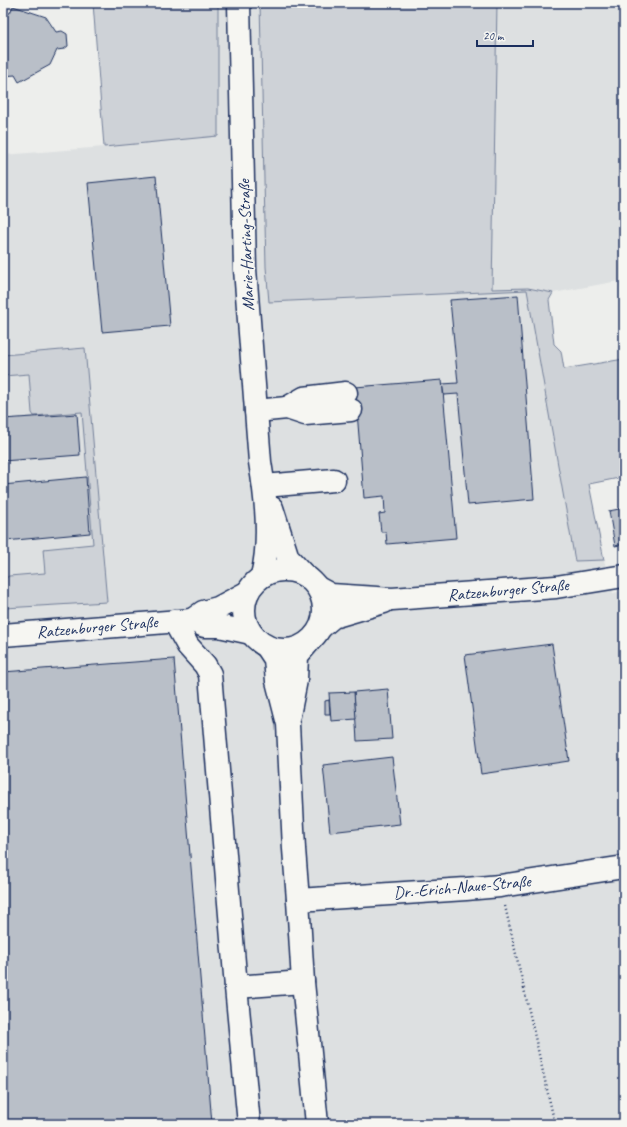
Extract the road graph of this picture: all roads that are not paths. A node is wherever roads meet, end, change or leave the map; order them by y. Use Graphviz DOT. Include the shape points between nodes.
graph roads {
  1 [pos="239,3"];
  2 [pos="349,402"];
  3 [pos="256,411"];
  4 [pos="334,480"];
  5 [pos="264,486"];
  6 [pos="624,576"];
  7 [pos="311,581"];
  8 [pos="255,584"];
  9 [pos="392,599"];
  10 [pos="183,621"];
  11 [pos="251,633"];
  12 [pos="3,635"];
  13 [pos="315,635"];
  14 [pos="267,647"];
  15 [pos="288,724"];
  16 [pos="624,868"];
  17 [pos="298,900"];
  18 [pos="303,982"];
  19 [pos="236,987"];
  20 [pos="250,1124"];
  21 [pos="317,1124"];
  1 -- 3 [label="street, Marie-Harting-Straße" via="245,269"];
  2 -- 3 [label="street" via="304,398 287,408"];
  3 -- 5 [label="street, Marie-Harting-Straße"];
  4 -- 5 [label="street"];
  5 -- 7 [label="street" via="288,558"];
  5 -- 8 [label="street" via="267,548"];
  6 -- 9 [label="street, Ratzenburger Straße" via="556,587"];
  7 -- 8 [label="street" via="293,570 282,569 272,571"];
  7 -- 9 [label="street" via="331,595"];
  7 -- 13 [label="street" via="323,597 325,607 324,617"];
  8 -- 10 [label="street" via="218,608"];
  8 -- 11 [label="street" via="245,602 244,612"];
  9 -- 13 [label="street" via="333,617"];
  10 -- 11 [label="street"];
  10 -- 12 [label="street, Ratzenburger Straße"];
  10 -- 19 [label="street" via="188,646 210,674"];
  11 -- 14 [label="street"];
  13 -- 14 [label="street" via="299,648 288,651"];
  13 -- 15 [label="street" via="297,656 296,680"];
  14 -- 15 [label="street" via="275,659 277,681"];
  15 -- 17 [label="street"];
  16 -- 17 [label="street, Dr.-Erich-Naue-Straße" via="500,886"];
  17 -- 18 [label="street"];
  18 -- 19 [label="street"];
  18 -- 21 [label="street"];
  19 -- 20 [label="street"];
}
